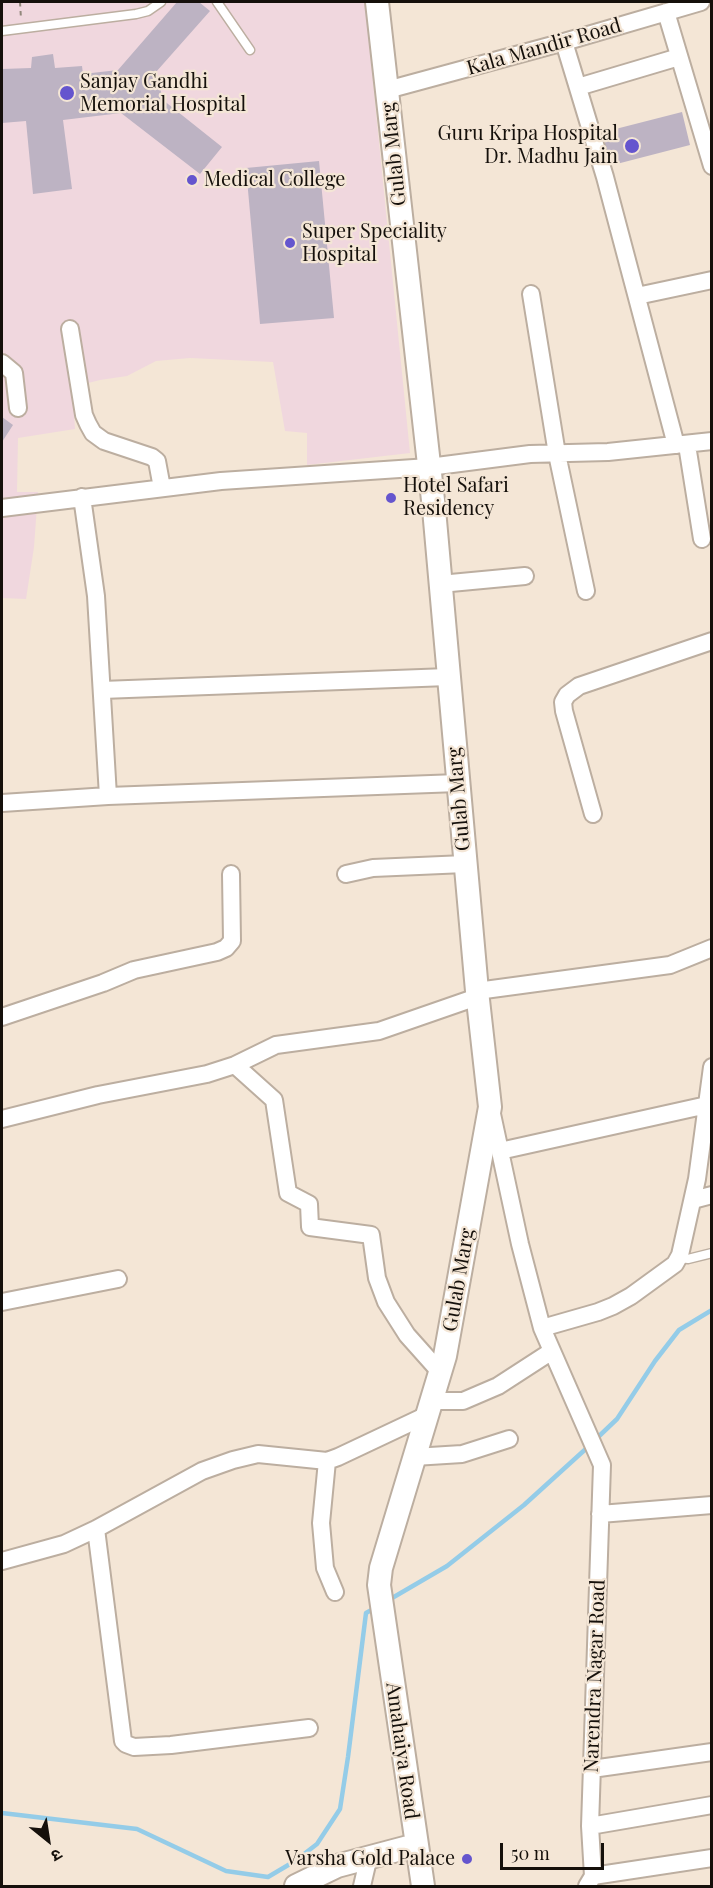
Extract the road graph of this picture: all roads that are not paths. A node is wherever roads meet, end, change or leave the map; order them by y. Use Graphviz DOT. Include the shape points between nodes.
graph roads {
  1 [pos="161,2"];
  2 [pos="217,2"];
  3 [pos="377,2"];
  4 [pos="701,2"];
  5 [pos="666,12"];
  6 [pos="2,31"];
  7 [pos="564,42"];
  8 [pos="250,50"];
  9 [pos="679,57"];
  10 [pos="578,87"];
  11 [pos="387,90"];
  12 [pos="711,166"];
  13 [pos="711,280"];
  14 [pos="531,294"];
  15 [pos="637,296"];
  16 [pos="70,329"];
  17 [pos="2,363"];
  18 [pos="18,408"];
  19 [pos="711,441"];
  20 [pos="682,445"];
  21 [pos="557,454"];
  22 [pos="429,467"];
  23 [pos="162,488"];
  24 [pos="82,497"];
  25 [pos="2,508"];
  26 [pos="702,539"];
  27 [pos="525,576"];
  28 [pos="440,584"];
  29 [pos="586,591"];
  30 [pos="711,641"];
  31 [pos="448,677"];
  32 [pos="102,690"];
  33 [pos="458,783"];
  34 [pos="108,796"];
  35 [pos="2,803"];
  36 [pos="593,814"];
  37 [pos="465,864"];
  38 [pos="231,874"];
  39 [pos="346,874"];
  40 [pos="711,948"];
  41 [pos="477,994"];
  42 [pos="2,1017"];
  43 [pos="236,1065"];
  44 [pos="711,1067"];
  45 [pos="706,1105"];
  46 [pos="490,1107"];
  47 [pos="2,1119"];
  48 [pos="500,1152"];
  49 [pos="711,1195"];
  50 [pos="693,1200"];
  51 [pos="711,1253"];
  52 [pos="678,1258"];
  53 [pos="118,1279"];
  54 [pos="2,1302"];
  55 [pos="542,1328"];
  56 [pos="552,1351"];
  57 [pos="440,1372"];
  58 [pos="429,1408"];
  59 [pos="510,1439"];
  60 [pos="414,1458"];
  61 [pos="327,1461"];
  62 [pos="711,1505"];
  63 [pos="600,1514"];
  64 [pos="96,1529"];
  65 [pos="2,1562"];
  66 [pos="379,1585"];
  67 [pos="335,1592"];
  68 [pos="309,1728"];
  69 [pos="711,1752"];
  70 [pos="592,1769"];
  71 [pos="711,1805"];
  72 [pos="590,1826"];
  73 [pos="416,1845"];
  74 [pos="369,1856"];
  75 [pos="711,1858"];
  76 [pos="590,1881"];
  77 [pos="296,1887"];
  78 [pos="362,1887"];
  79 [pos="423,1887"];
  1 -- 6 [label="lane" via="136,14"];
  2 -- 8 [label="lane"];
  3 -- 11 [label="street, Gulab Marg"];
  4 -- 5 [label="street, Kala Mandir Road"];
  5 -- 7 [label="street, Kala Mandir Road"];
  5 -- 9 [label="street"];
  7 -- 10 [label="street"];
  7 -- 11 [label="street, Kala Mandir Road"];
  9 -- 10 [label="street"];
  9 -- 12 [label="street"];
  10 -- 15 [label="street"];
  11 -- 22 [label="street, Gulab Marg"];
  13 -- 15 [label="street"];
  14 -- 21 [label="street"];
  15 -- 20 [label="street"];
  16 -- 23 [label="street" via="84,415 93,433 104,441 157,460"];
  17 -- 18 [label="street" via="14,373"];
  19 -- 20 [label="street"];
  20 -- 21 [label="street"];
  20 -- 26 [label="street"];
  21 -- 22 [label="street" via="507,456"];
  21 -- 29 [label="street"];
  22 -- 23 [label="street"];
  22 -- 28 [label="street, Gulab Marg"];
  23 -- 24 [label="street"];
  24 -- 25 [label="street"];
  24 -- 32 [label="street" via="96,596"];
  27 -- 28 [label="street"];
  28 -- 31 [label="street, Gulab Marg"];
  30 -- 36 [label="street" via="579,686 567,695 564,711"];
  31 -- 32 [label="street"];
  31 -- 33 [label="street, Gulab Marg"];
  32 -- 34 [label="street"];
  33 -- 34 [label="street"];
  33 -- 37 [label="street, Gulab Marg"];
  34 -- 35 [label="street"];
  37 -- 39 [label="street" via="373,868"];
  37 -- 41 [label="street, Gulab Marg"];
  38 -- 42 [label="street" via="232,941 226,948 134,970"];
  40 -- 41 [label="street" via="670,965"];
  41 -- 43 [label="street" via="379,1031 276,1045"];
  41 -- 46 [label="street, Gulab Marg"];
  43 -- 47 [label="street"];
  43 -- 57 [label="street" via="274,1100 288,1193 309,1204 310,1227 371,1235 377,1278 386,1302 406,1335"];
  44 -- 45 [label="street"];
  45 -- 48 [label="street"];
  45 -- 50 [label="street"];
  46 -- 48 [label="street"];
  46 -- 57 [label="street, Gulab Marg"];
  48 -- 55 [label="street"];
  49 -- 50 [label="street"];
  50 -- 52 [label="street"];
  51 -- 52 [label="lane"];
  52 -- 55 [label="street" via="668,1270 613,1306"];
  53 -- 54 [label="street"];
  55 -- 56 [label="street"];
  56 -- 58 [label="street" via="498,1386 463,1401"];
  56 -- 63 [label="street, Narendra Nagar Road" via="602,1465"];
  57 -- 58 [label="street, Gulab Marg"];
  58 -- 60 [label="street, Gulab Marg"];
  58 -- 61 [label="street"];
  59 -- 60 [label="street" via="462,1454"];
  60 -- 66 [label="street, Gulab Marg"];
  61 -- 64 [label="street" via="258,1454 233,1460 202,1471"];
  61 -- 67 [label="street" via="321,1523 325,1568"];
  62 -- 63 [label="street"];
  63 -- 70 [label="street, Narendra Nagar Road"];
  64 -- 65 [label="street" via="64,1544"];
  64 -- 68 [label="street" via="126,1744 171,1745"];
  66 -- 73 [label="street, Amahaiya Road"];
  69 -- 70 [label="street"];
  70 -- 72 [label="street, Narendra Nagar Road"];
  71 -- 72 [label="street"];
  72 -- 76 [label="street, Narendra Nagar Road"];
  73 -- 74 [label="street"];
  73 -- 79 [label="street, Amahaiya Road"];
  74 -- 77 [label="street" via="330,1869"];
  74 -- 78 [label="street"];
  75 -- 76 [label="street"];
}
